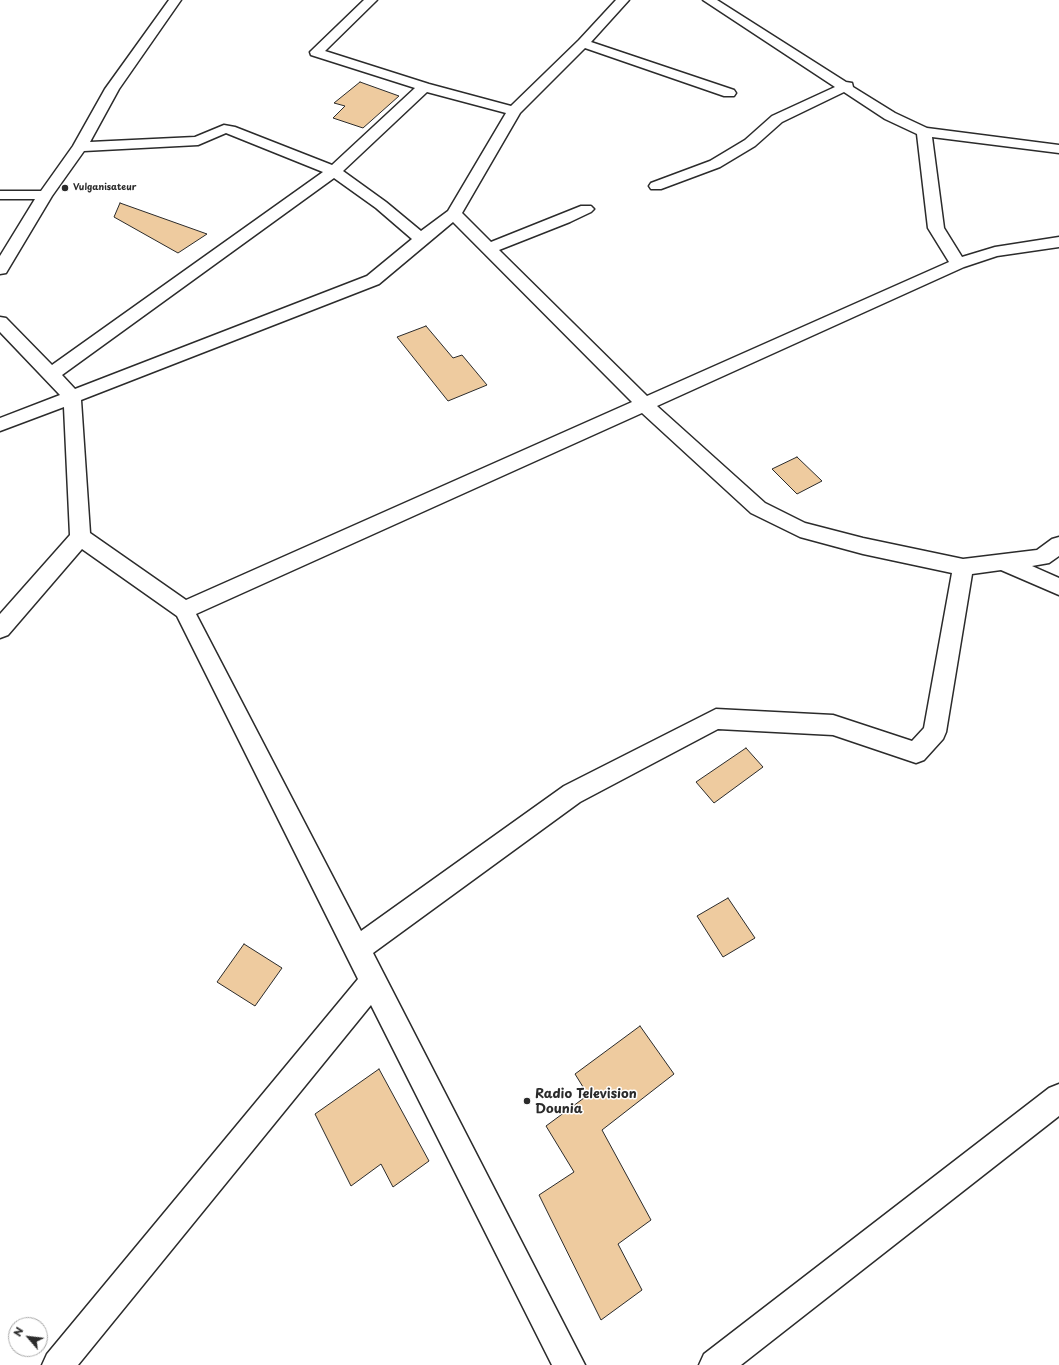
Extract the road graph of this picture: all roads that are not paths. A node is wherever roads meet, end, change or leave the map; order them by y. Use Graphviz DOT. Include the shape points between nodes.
graph roads {
  1 [pos="175,0"];
  2 [pos="371,0"];
  3 [pos="623,0"];
  4 [pos="709,0"];
  5 [pos="583,43"];
  6 [pos="847,86"];
  7 [pos="424,87"];
  8 [pos="728,93"];
  9 [pos="514,111"];
  10 [pos="924,132"];
  11 [pos="80,148"];
  12 [pos="1059,149"];
  13 [pos="334,171"];
  14 [pos="656,186"];
  15 [pos="0,195"];
  16 [pos="45,195"];
  17 [pos="586,209"];
  18 [pos="454,214"];
  19 [pos="421,239"];
  20 [pos="1059,242"];
  21 [pos="487,249"];
  22 [pos="958,264"];
  23 [pos="0,269"];
  24 [pos="0,322"];
  25 [pos="50,375"];
  26 [pos="72,397"];
  27 [pos="644,404"];
  28 [pos="0,424"];
  29 [pos="80,537"];
  30 [pos="1059,545"];
  31 [pos="1001,562"];
  32 [pos="963,566"];
  33 [pos="1059,587"];
  34 [pos="184,610"];
  35 [pos="0,629"];
  36 [pos="357,949"];
  37 [pos="373,982"];
  38 [pos="1059,1098"];
  39 [pos="58,1365"];
  40 [pos="569,1365"];
  41 [pos="715,1365"];
  1 -- 11 [label="street" via="112,89"];
  2 -- 7 [label="street" via="316,52"];
  3 -- 5 [label="street"];
  4 -- 6 [label="street"];
  5 -- 8 [label="street"];
  5 -- 9 [label="street"];
  6 -- 10 [label="street" via="890,116"];
  6 -- 14 [label="street" via="777,119 750,142 715,164"];
  7 -- 9 [label="street"];
  7 -- 13 [label="street"];
  9 -- 18 [label="street"];
  10 -- 12 [label="street"];
  10 -- 22 [label="street" via="936,228"];
  11 -- 13 [label="street" via="192,141 224,129"];
  11 -- 16 [label="street"];
  13 -- 19 [label="street" via="381,205"];
  13 -- 25 [label="street"];
  15 -- 16 [label="street"];
  16 -- 23 [label="street"];
  17 -- 21 [label="street"];
  18 -- 19 [label="street"];
  18 -- 21 [label="street"];
  19 -- 26 [label="street" via="373,280"];
  20 -- 22 [label="street" via="995,252"];
  21 -- 27 [label="street"];
  22 -- 27 [label="street"];
  24 -- 25 [label="street"];
  25 -- 26 [label="street"];
  26 -- 28 [label="street"];
  26 -- 29 [label="street"];
  27 -- 32 [label="street" via="758,508 800,530 862,546"];
  27 -- 34 [label="street"];
  29 -- 34 [label="street"];
  29 -- 35 [label="street"];
  30 -- 31 [label="street" via="1042,557"];
  31 -- 32 [label="street"];
  31 -- 33 [label="street"];
  32 -- 36 [label="street" via="935,732 916,753 833,725 716,719 572,794"];
  34 -- 36 [label="street"];
  36 -- 37 [label="street"];
  37 -- 39 [label="street"];
  37 -- 40 [label="street"];
  38 -- 41 [label="street"];
}
